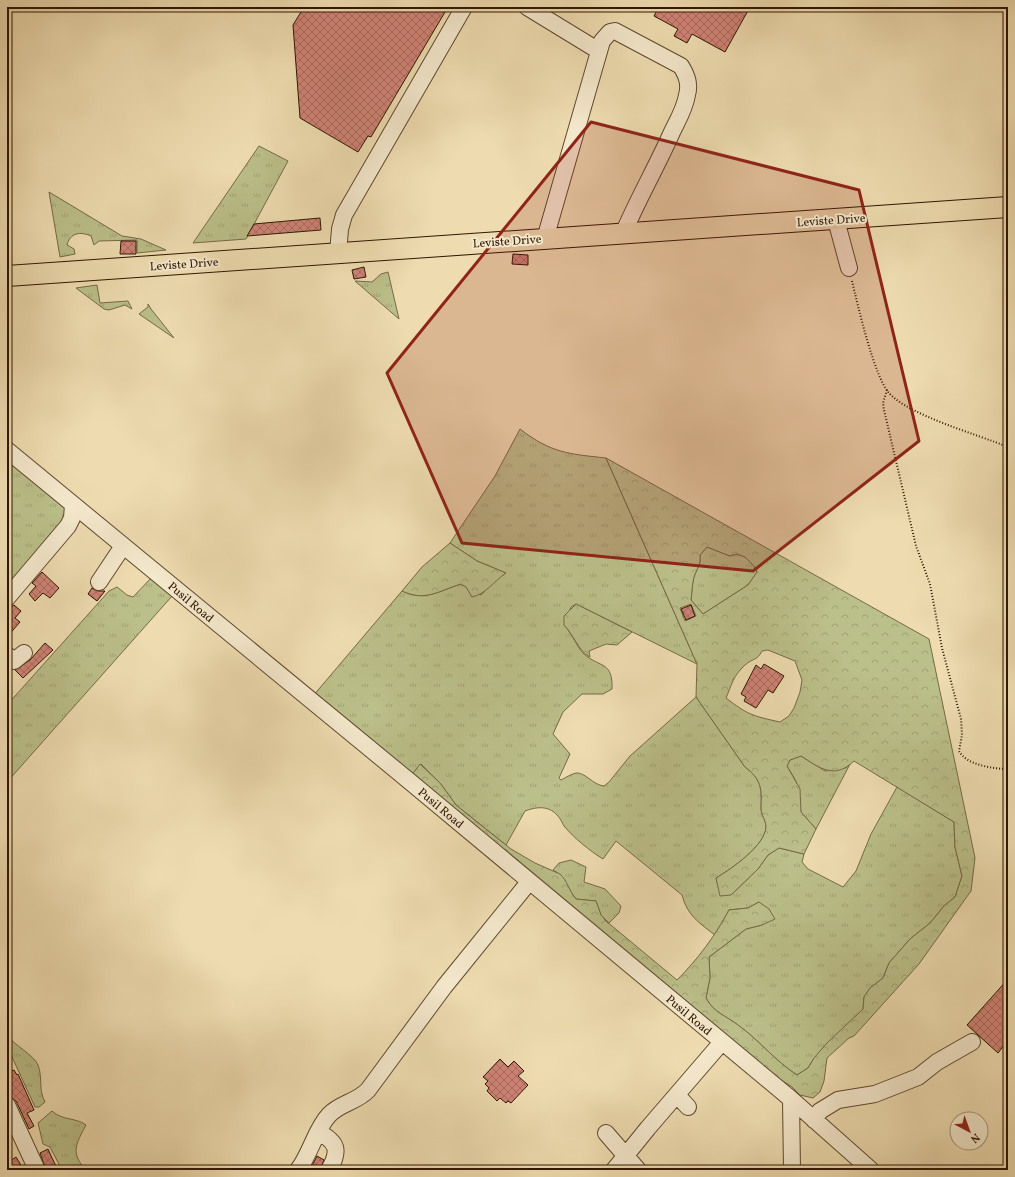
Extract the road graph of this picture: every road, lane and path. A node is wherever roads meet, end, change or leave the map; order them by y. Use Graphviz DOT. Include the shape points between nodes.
graph roads {
  1 [pos="464,7"];
  2 [pos="527,7"];
  3 [pos="599,51"];
  4 [pos="1008,207"];
  5 [pos="836,220"];
  6 [pos="623,234"];
  7 [pos="545,239"];
  8 [pos="338,254"];
  9 [pos="849,268"];
  10 [pos="7,276"];
  11 [pos="886,390"];
  12 [pos="1008,447"];
  13 [pos="7,450"];
  14 [pos="73,505"];
  15 [pos="123,546"];
  16 [pos="99,582"];
  17 [pos="7,598"];
  18 [pos="24,653"];
  19 [pos="7,655"];
  20 [pos="1008,769"];
  21 [pos="529,882"];
  22 [pos="722,1042"];
  23 [pos="972,1042"];
  24 [pos="677,1095"];
  25 [pos="791,1099"];
  26 [pos="7,1105"];
  27 [pos="688,1107"];
  28 [pos="814,1120"];
  29 [pos="318,1132"];
  30 [pos="606,1133"];
  31 [pos="626,1156"];
  32 [pos="37,1170"];
  33 [pos="298,1170"];
  34 [pos="329,1170"];
  35 [pos="614,1170"];
  36 [pos="638,1170"];
  37 [pos="792,1170"];
  38 [pos="871,1170"];
  1 -- 8 [label="street" via="344,215"];
  2 -- 3 [label="street"];
  3 -- 6 [label="street" via="605,35 615,32 675,62 681,66 687,79 684,106 634,206"];
  3 -- 7 [label="street"];
  4 -- 5 [label="main road, Leviste Drive"];
  5 -- 6 [label="main road, Leviste Drive"];
  5 -- 9 [label="street"];
  6 -- 7 [label="main road, Leviste Drive"];
  7 -- 8 [label="main road, Leviste Drive"];
  8 -- 10 [label="main road, Leviste Drive"];
  9 -- 11 [label="path"];
  11 -- 12 [label="path" via="913,410"];
  11 -- 20 [label="path" via="884,410 916,546 931,590 942,648 961,720 960,751 966,760"];
  13 -- 14 [label="street, Pusil Road"];
  14 -- 15 [label="street, Pusil Road"];
  14 -- 17 [label="street" via="72,518 68,526"];
  15 -- 16 [label="street"];
  15 -- 21 [label="street, Pusil Road"];
  18 -- 19 [label="street" via="14,661"];
  21 -- 22 [label="street, Pusil Road"];
  21 -- 29 [label="street" via="444,987 368,1090 358,1099 334,1110"];
  22 -- 24 [label="street"];
  22 -- 25 [label="street, Pusil Road"];
  23 -- 28 [label="street" via="937,1062 918,1077 875,1094 838,1100 820,1111"];
  24 -- 27 [label="street"];
  24 -- 31 [label="street" via="658,1109"];
  25 -- 28 [label="street, Pusil Road"];
  25 -- 37 [label="street"];
  26 -- 32 [label="street"];
  28 -- 38 [label="street, Pusil Road"];
  29 -- 33 [label="street"];
  29 -- 34 [label="street" via="330,1138 336,1150"];
  30 -- 31 [label="street"];
  31 -- 35 [label="street"];
  31 -- 36 [label="street"];
}
